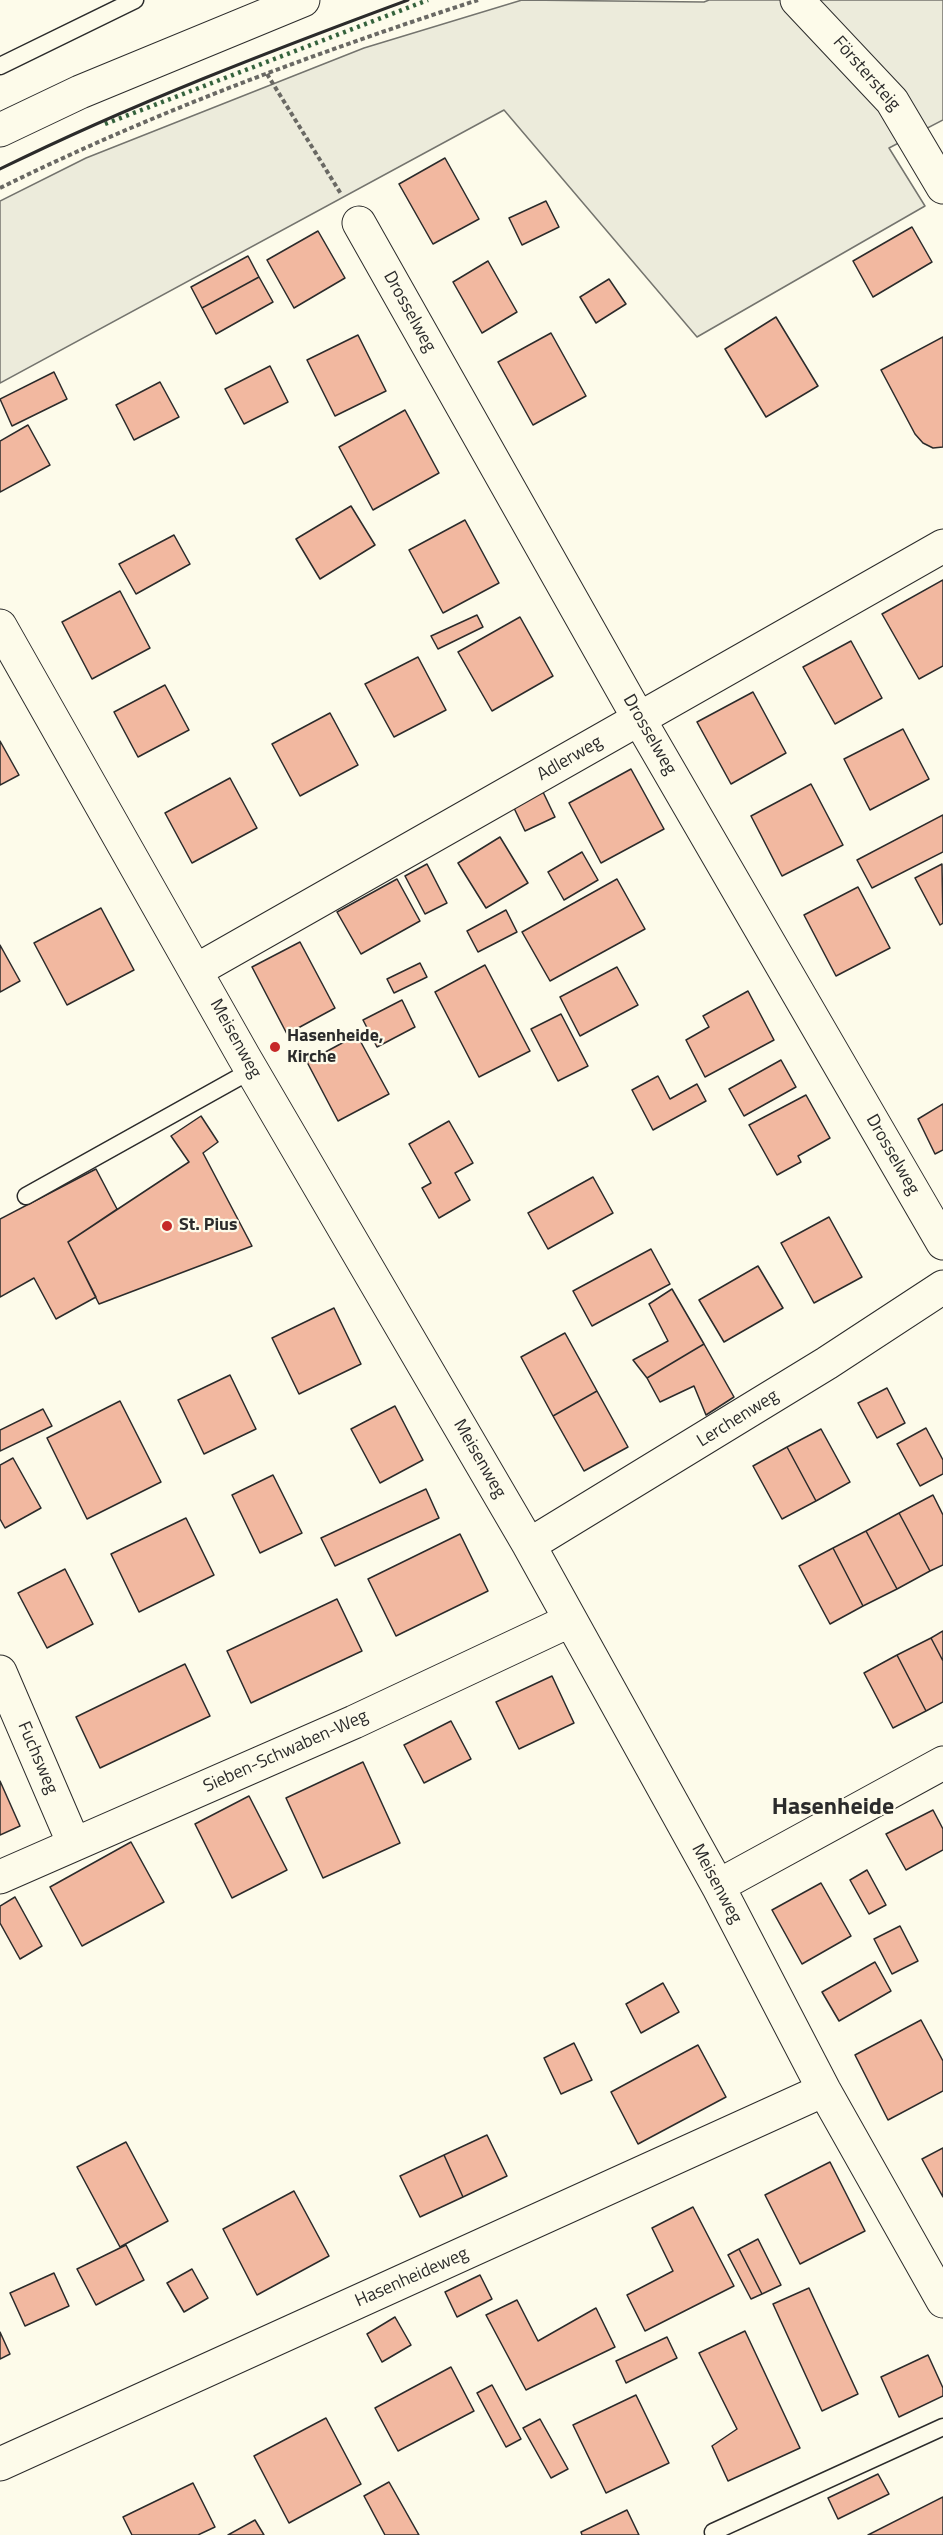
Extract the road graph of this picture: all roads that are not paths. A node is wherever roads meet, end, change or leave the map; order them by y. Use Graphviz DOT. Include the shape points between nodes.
graph roads {
  1 [pos="135,0"];
  2 [pos="303,0"];
  3 [pos="797,0"];
  4 [pos="0,66"];
  5 [pos="0,130"];
  6 [pos="943,187"];
  7 [pos="359,223"];
  8 [pos="943,546"];
  9 [pos="0,626"];
  10 [pos="639,719"];
  11 [pos="197,970"];
  12 [pos="252,1070"];
  13 [pos="26,1196"];
  14 [pos="943,1244"];
  15 [pos="943,1287"];
  16 [pos="529,1545"];
  17 [pos="569,1621"];
  18 [pos="0,1672"];
  19 [pos="943,1763"];
  20 [pos="74,1844"];
  21 [pos="0,1877"];
  22 [pos="718,1886"];
  23 [pos="824,2090"];
  24 [pos="943,2301"];
  25 [pos="943,2427"];
  26 [pos="0,2464"];
  27 [pos="713,2532"];
  1 -- 4 [label="lane"];
  2 -- 5 [label="street" via="102,82"];
  3 -- 6 [label="street, Förstersteig" via="892,101"];
  7 -- 10 [label="street, Drosselweg"];
  8 -- 10 [label="street, Adlerweg"];
  9 -- 11 [label="street, Meisenweg"];
  10 -- 11 [label="street, Adlerweg"];
  10 -- 14 [label="street, Drosselweg"];
  11 -- 12 [label="street, Meisenweg"];
  12 -- 13 [label="lane"];
  12 -- 16 [label="street, Meisenweg"];
  15 -- 16 [label="street, Lerchenweg" via="827,1363"];
  16 -- 17 [label="street, Meisenweg"];
  17 -- 20 [label="street, Sieben-Schwaben-Weg" via="343,1727"];
  17 -- 22 [label="street, Meisenweg"];
  18 -- 20 [label="street, Fuchsweg"];
  19 -- 22 [label="street"];
  20 -- 21 [label="street, Sieben-Schwaben-Weg"];
  22 -- 23 [label="street, Meisenweg"];
  23 -- 24 [label="street, Meisenweg"];
  23 -- 26 [label="street, Hasenheideweg"];
  25 -- 27 [label="lane"];
}
